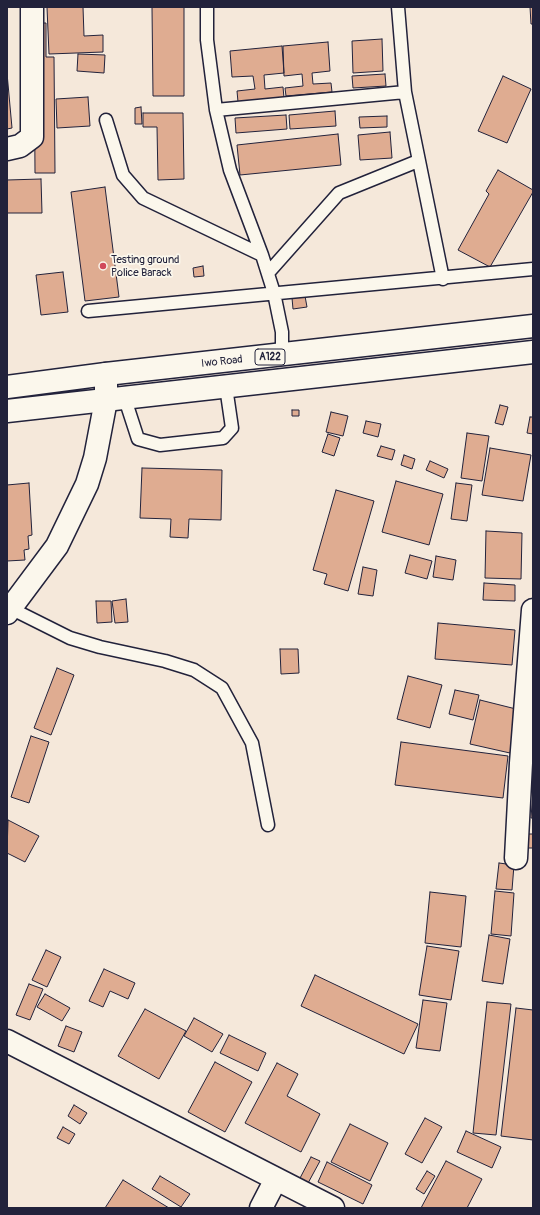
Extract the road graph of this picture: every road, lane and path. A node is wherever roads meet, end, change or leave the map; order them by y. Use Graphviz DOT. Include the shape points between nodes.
graph roads {
  1 [pos="32,7"];
  2 [pos="207,7"];
  3 [pos="398,7"];
  4 [pos="405,92"];
  5 [pos="216,110"];
  6 [pos="106,120"];
  7 [pos="7,149"];
  8 [pos="418,161"];
  9 [pos="262,255"];
  10 [pos="533,269"];
  11 [pos="268,273"];
  12 [pos="443,279"];
  13 [pos="274,293"];
  14 [pos="88,311"];
  15 [pos="533,326"];
  16 [pos="533,352"];
  17 [pos="282,355"];
  18 [pos="106,374"];
  19 [pos="286,379"];
  20 [pos="7,387"];
  21 [pos="226,387"];
  22 [pos="116,399"];
  23 [pos="7,411"];
  24 [pos="533,610"];
  25 [pos="8,611"];
  26 [pos="527,765"];
  27 [pos="268,825"];
  28 [pos="516,858"];
  29 [pos="7,1041"];
  30 [pos="276,1178"];
  31 [pos="261,1208"];
  32 [pos="332,1208"];
  1 -- 7 [label="main road" via="32,137 20,146"];
  2 -- 5 [label="lane" via="207,40"];
  3 -- 4 [label="lane"];
  4 -- 5 [label="lane"];
  4 -- 8 [label="lane"];
  5 -- 9 [label="lane" via="230,170"];
  6 -- 9 [label="lane" via="123,175 143,198"];
  8 -- 11 [label="lane" via="339,193"];
  8 -- 12 [label="lane"];
  9 -- 11 [label="lane"];
  10 -- 12 [label="lane"];
  11 -- 13 [label="lane"];
  12 -- 13 [label="lane"];
  13 -- 14 [label="lane"];
  13 -- 17 [label="lane" via="282,332"];
  15 -- 17 [label="main road, Iwo Road / A122"];
  16 -- 19 [label="main road, A122"];
  17 -- 18 [label="main road, Iwo Road / A122"];
  17 -- 19 [label="main road"];
  18 -- 20 [label="main road, Iwo Road / A122"];
  18 -- 22 [label="main road"];
  19 -- 21 [label="main road, A122"];
  21 -- 22 [label="main road, A122"];
  21 -- 22 [label="lane" via="232,428 223,438 160,445 138,439"];
  22 -- 23 [label="main road, A122"];
  22 -- 25 [label="main road" via="78,507 57,546"];
  24 -- 26 [label="main road"];
  25 -- 27 [label="lane" via="70,638 194,670 222,688 252,743"];
  26 -- 28 [label="main road"];
  29 -- 30 [label="main road"];
  30 -- 31 [label="main road"];
  30 -- 32 [label="main road"];
}
